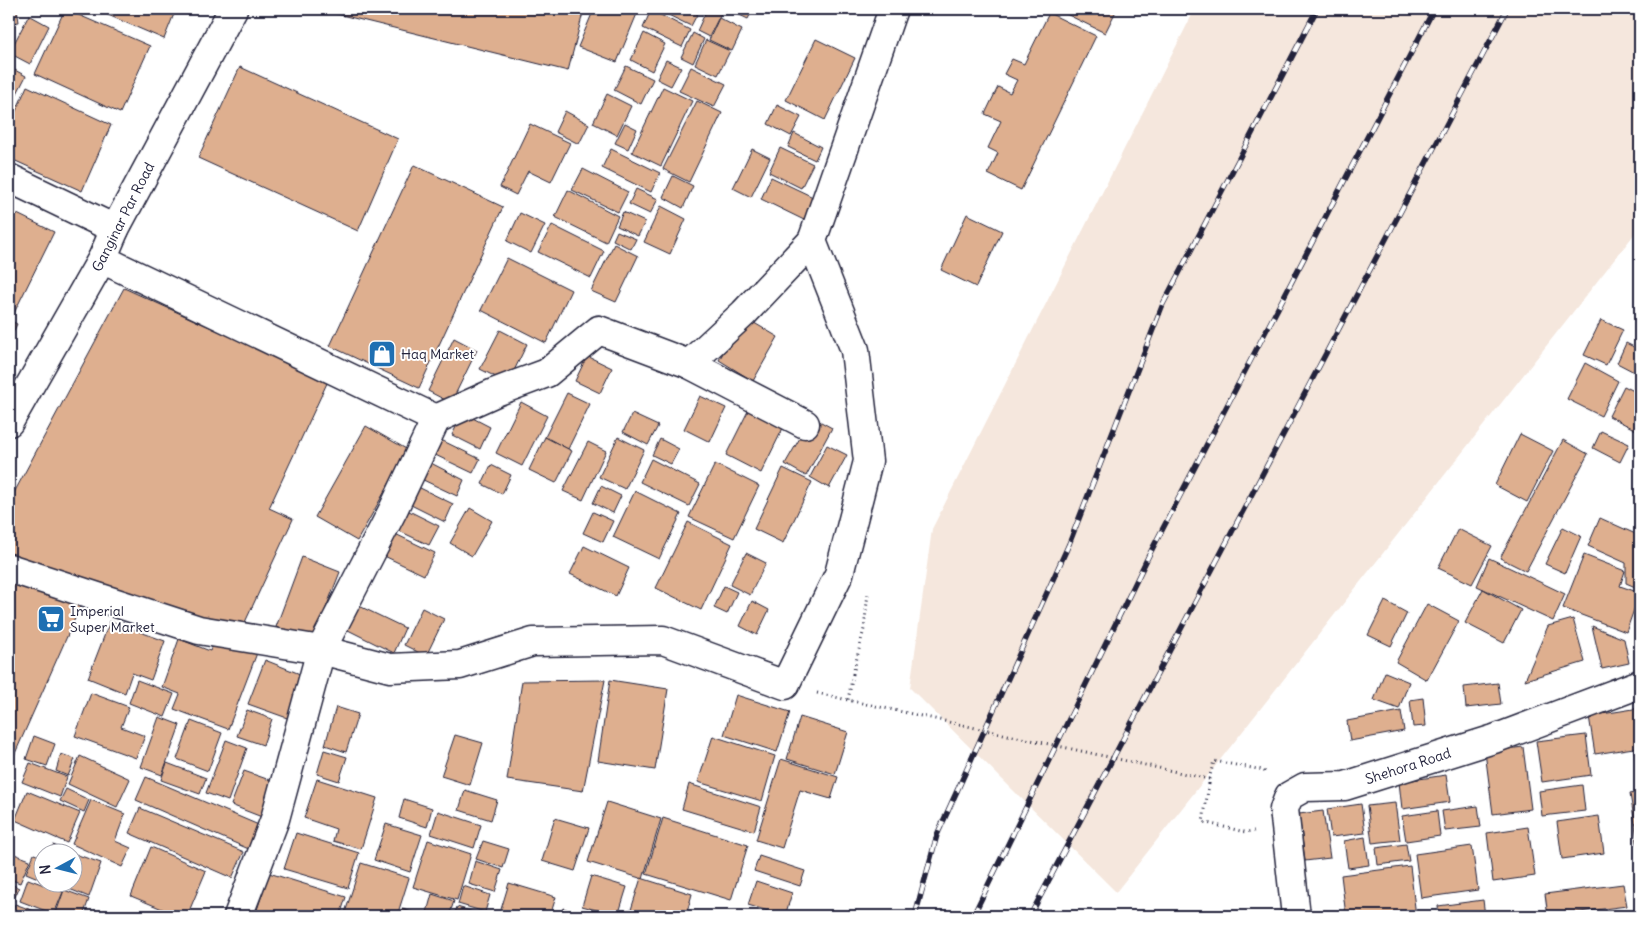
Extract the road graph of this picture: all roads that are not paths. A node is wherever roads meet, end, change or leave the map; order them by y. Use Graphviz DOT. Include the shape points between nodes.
graph roads {
  1 [pos="233,9"];
  2 [pos="893,9"];
  3 [pos="9,178"];
  4 [pos="115,229"];
  5 [pos="812,242"];
  6 [pos="102,259"];
  7 [pos="689,364"];
  8 [pos="436,419"];
  9 [pos="9,422"];
  10 [pos="805,424"];
  11 [pos="9,568"];
  12 [pos="321,650"];
  13 [pos="1640,684"];
  14 [pos="238,916"];
  15 [pos="1296,916"];
  1 -- 4 [label="street, Ganginar Par Road"];
  2 -- 5 [label="street"];
  3 -- 4 [label="street"];
  4 -- 6 [label="street, Ganginar Par Road"];
  5 -- 7 [label="street" via="744,313"];
  5 -- 12 [label="street" via="855,350 868,461 839,574 785,685 663,640 533,642 460,665 390,668"];
  6 -- 8 [label="street"];
  6 -- 9 [label="street, Ganginar Par Road"];
  7 -- 8 [label="street" via="599,330 547,373"];
  7 -- 10 [label="street"];
  8 -- 12 [label="street"];
  11 -- 12 [label="street" via="199,630"];
  12 -- 14 [label="street" via="275,819"];
  13 -- 15 [label="street, Shehora Road" via="1494,739 1345,786 1305,787 1289,796 1284,809"];
}
